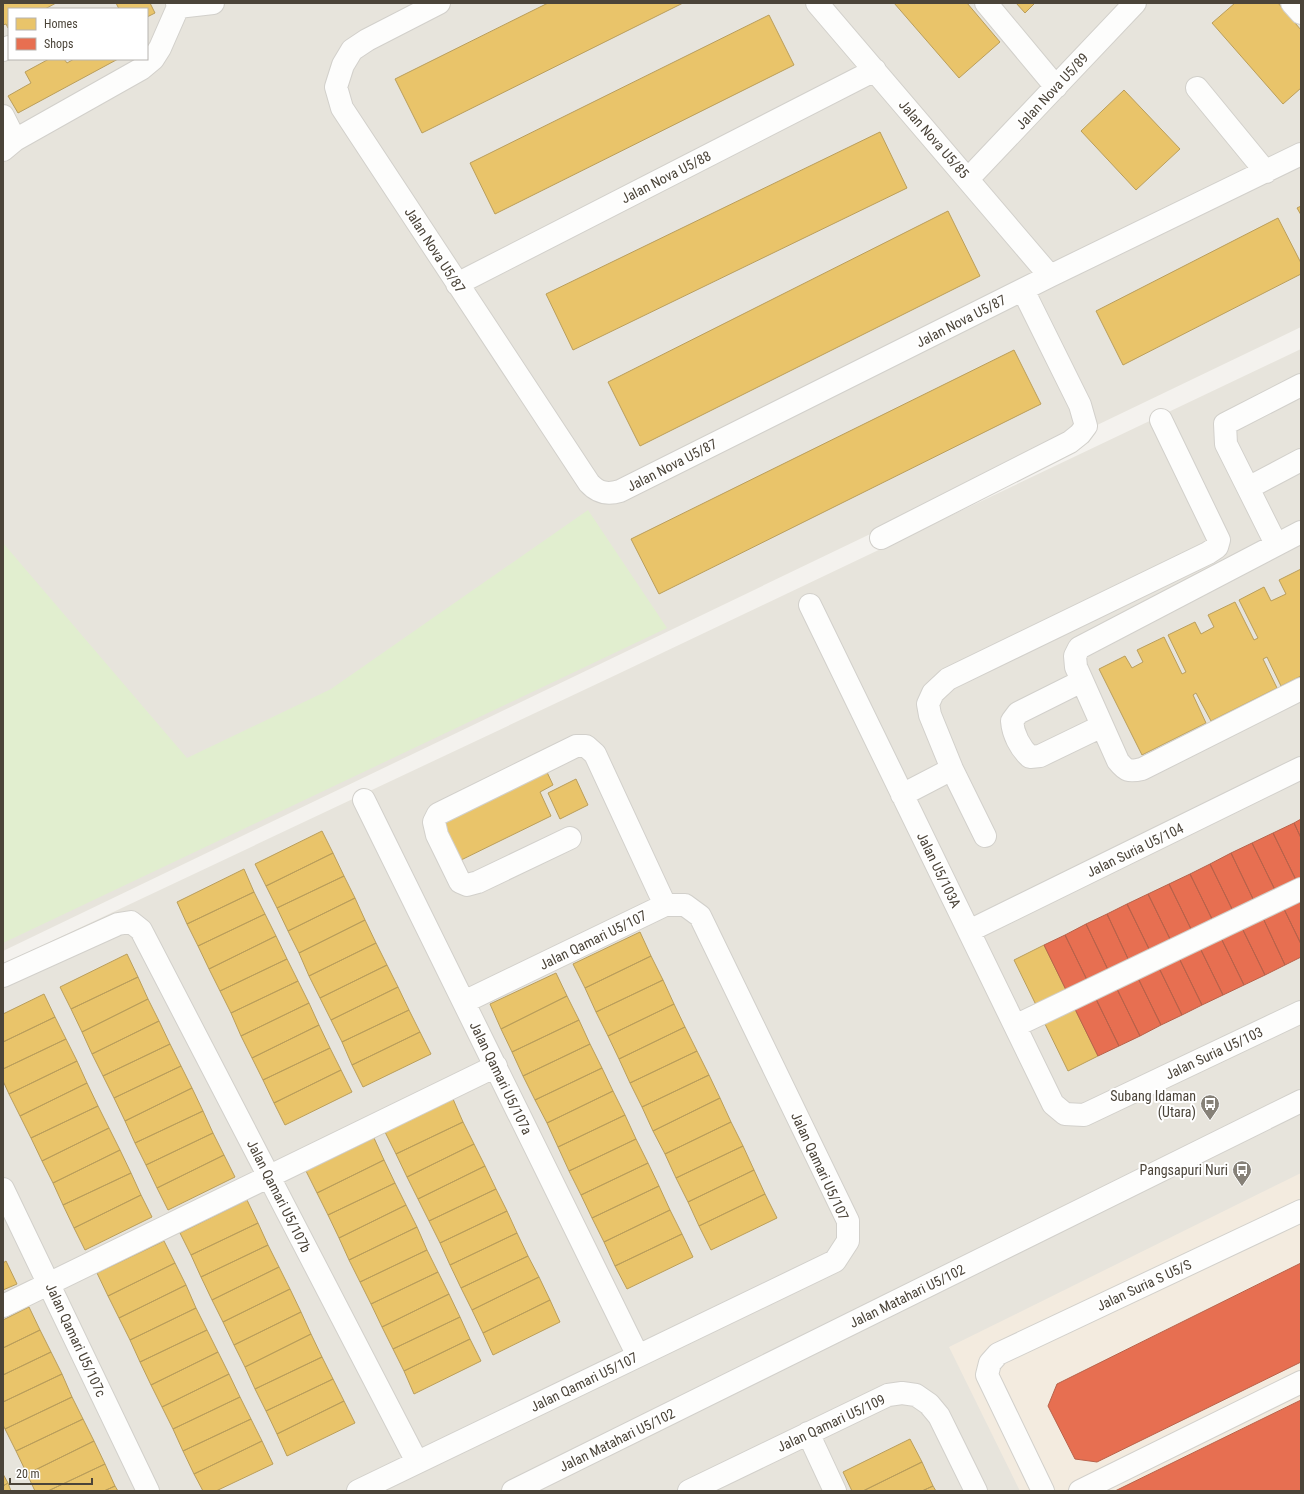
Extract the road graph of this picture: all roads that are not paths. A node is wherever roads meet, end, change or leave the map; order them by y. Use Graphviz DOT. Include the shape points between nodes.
graph roads {
  1 [pos="213,3"];
  2 [pos="439,3"];
  3 [pos="817,3"];
  4 [pos="986,3"];
  5 [pos="1135,3"];
  6 [pos="1292,3"];
  7 [pos="177,5"];
  8 [pos="1301,13"];
  9 [pos="874,70"];
  10 [pos="1056,87"];
  11 [pos="1197,88"];
  12 [pos="3,116"];
  13 [pos="9,145"];
  14 [pos="1301,154"];
  15 [pos="1266,172"];
  16 [pos="968,179"];
  17 [pos="1050,276"];
  18 [pos="457,284"];
  19 [pos="1023,290"];
  20 [pos="1301,385"];
  21 [pos="1161,420"];
  22 [pos="1301,460"];
  23 [pos="1248,488"];
  24 [pos="1301,532"];
  25 [pos="881,538"];
  26 [pos="1276,544"];
  27 [pos="810,605"];
  28 [pos="1082,681"];
  29 [pos="1301,689"];
  30 [pos="1102,726"];
  31 [pos="1301,768"];
  32 [pos="952,769"];
  33 [pos="902,795"];
  34 [pos="364,800"];
  35 [pos="984,836"];
  36 [pos="570,838"];
  37 [pos="1301,889"];
  38 [pos="665,905"];
  39 [pos="969,931"];
  40 [pos="3,976"];
  41 [pos="464,1002"];
  42 [pos="1301,1012"];
  43 [pos="1015,1026"];
  44 [pos="496,1066"];
  45 [pos="1301,1101"];
  46 [pos="1084,1115"];
  47 [pos="269,1177"];
  48 [pos="3,1189"];
  49 [pos="1301,1211"];
  50 [pos="49,1283"];
  51 [pos="3,1306"];
  52 [pos="638,1356"];
  53 [pos="1301,1382"];
  54 [pos="808,1434"];
  55 [pos="417,1462"];
  56 [pos="148,1491"];
  57 [pos="358,1491"];
  58 [pos="514,1491"];
  59 [pos="689,1491"];
  60 [pos="836,1491"];
  61 [pos="976,1491"];
  62 [pos="1043,1491"];
  63 [pos="1080,1491"];
  1 -- 7 [label="street"];
  2 -- 18 [label="street, Jalan Nova U5/87" via="366,40 352,50 342,65 336,87 342,108"];
  3 -- 9 [label="street, Jalan Nova U5/85"];
  4 -- 10 [label="street"];
  5 -- 10 [label="street, Jalan Nova U5/89"];
  6 -- 8 [label="street"];
  7 -- 13 [label="street" via="153,59 141,69"];
  9 -- 16 [label="street, Jalan Nova U5/85"];
  9 -- 18 [label="street, Jalan Nova U5/88"];
  10 -- 16 [label="street, Jalan Nova U5/89"];
  11 -- 15 [label="street"];
  12 -- 13 [label="street"];
  14 -- 15 [label="street, Jalan Nova U5/87"];
  15 -- 17 [label="street, Jalan Nova U5/87"];
  16 -- 17 [label="street, Jalan Nova U5/85"];
  17 -- 19 [label="street, Jalan Nova U5/87"];
  18 -- 19 [label="street, Jalan Nova U5/87" via="589,483 599,491 612,494"];
  19 -- 25 [label="street" via="1080,405 1086,426 1070,442"];
  20 -- 23 [label="street" via="1225,424 1226,444"];
  21 -- 32 [label="street" via="1219,540 1217,547 948,679 933,693 928,704"];
  22 -- 23 [label="street"];
  23 -- 26 [label="street"];
  24 -- 26 [label="street"];
  26 -- 28 [label="street" via="1079,648 1075,656 1076,667"];
  27 -- 33 [label="street, Jalan U5/103A"];
  28 -- 30 [label="street"];
  28 -- 30 [label="street" via="1018,714 1012,720 1012,730 1023,751 1030,757 1040,756"];
  29 -- 30 [label="street" via="1142,769 1133,771 1124,769"];
  31 -- 39 [label="street, Jalan Suria U5/104"];
  32 -- 33 [label="street"];
  32 -- 35 [label="street"];
  33 -- 39 [label="street, Jalan U5/103A"];
  34 -- 41 [label="street, Jalan Qamari U5/107a"];
  36 -- 38 [label="street" via="467,885 460,882 437,835 434,822 438,814 576,746 586,746 595,754"];
  37 -- 43 [label="street"];
  38 -- 41 [label="street, Jalan Qamari U5/107"];
  38 -- 52 [label="street, Jalan Qamari U5/107" via="685,905 700,916 848,1221 848,1241 835,1261"];
  39 -- 43 [label="street, Jalan U5/103A"];
  40 -- 47 [label="street, Jalan Qamari U5/107b" via="118,924 131,922 141,930"];
  41 -- 44 [label="street, Jalan Qamari U5/107a"];
  42 -- 46 [label="street, Jalan Suria U5/103"];
  43 -- 46 [label="street, Jalan U5/103A" via="1053,1104 1066,1114"];
  44 -- 47 [label="street"];
  44 -- 52 [label="street, Jalan Qamari U5/107a"];
  45 -- 58 [label="street, Jalan Matahari U5/102"];
  47 -- 50 [label="street"];
  47 -- 55 [label="street, Jalan Qamari U5/107b"];
  48 -- 50 [label="street, Jalan Qamari U5/107c"];
  49 -- 62 [label="street, Jalan Suria S U5/S" via="998,1354 990,1363 987,1375"];
  50 -- 51 [label="street"];
  50 -- 56 [label="street, Jalan Qamari U5/107c"];
  52 -- 55 [label="street, Jalan Qamari U5/107"];
  53 -- 63 [label="street"];
  54 -- 59 [label="street, Jalan Qamari U5/109"];
  54 -- 60 [label="street"];
  54 -- 61 [label="street, Jalan Qamari U5/109" via="888,1395 916,1395 929,1404 939,1416"];
  55 -- 57 [label="street, Jalan Qamari U5/107"];
}
